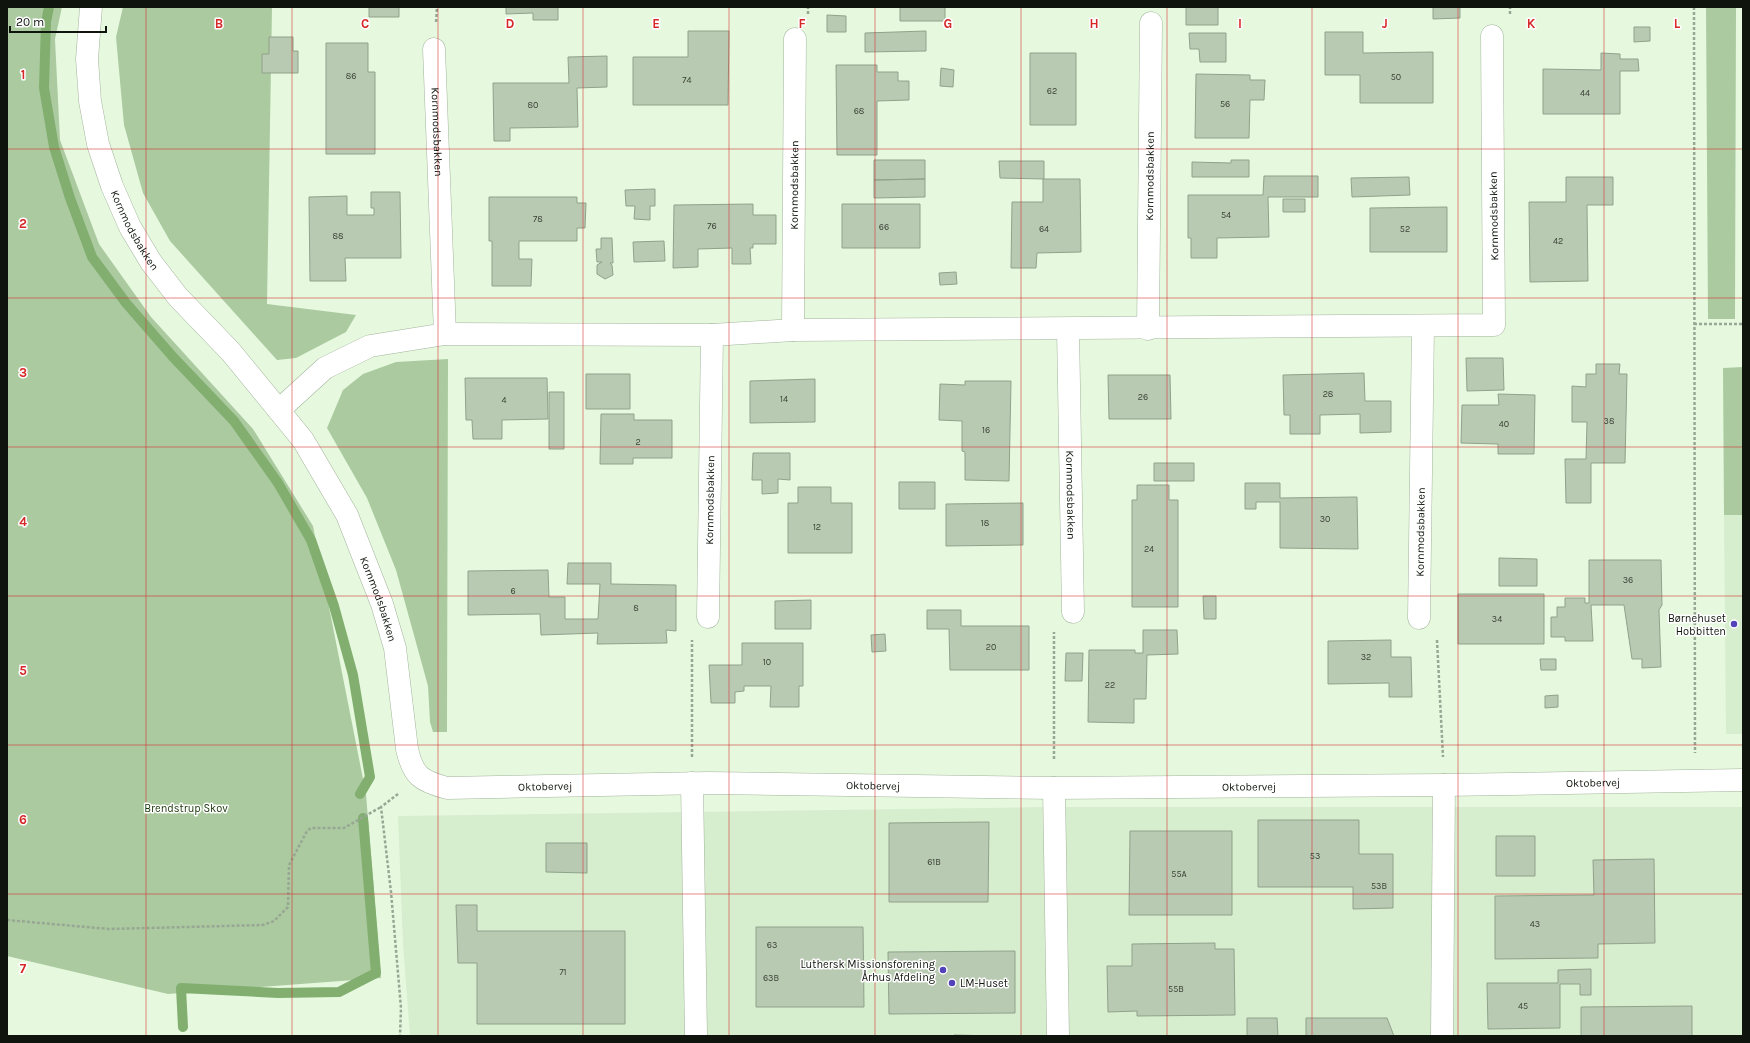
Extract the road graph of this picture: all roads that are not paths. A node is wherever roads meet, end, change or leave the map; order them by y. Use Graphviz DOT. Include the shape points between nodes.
graph roads {
  1 [pos="91,7"];
  2 [pos="1151,23"];
  3 [pos="1492,36"];
  4 [pos="795,39"];
  5 [pos="434,49"];
  6 [pos="1423,327"];
  7 [pos="1068,329"];
  8 [pos="1148,329"];
  9 [pos="793,330"];
  10 [pos="445,334"];
  11 [pos="712,335"];
  12 [pos="279,410"];
  13 [pos="1073,612"];
  14 [pos="708,617"];
  15 [pos="1420,618"];
  16 [pos="1743,780"];
  17 [pos="692,783"];
  18 [pos="1444,785"];
  19 [pos="447,788"];
  20 [pos="1054,788"];
  21 [pos="696,1036"];
  22 [pos="1058,1036"];
  23 [pos="1442,1036"];
  1 -- 12 [label="street, Kornmodsbakken" via="88,59 90,101 98,144 112,186 130,227 151,262 178,297 231,352"];
  2 -- 8 [label="street, Kornmodsbakken"];
  3 -- 6 [label="street, Kornmodsbakken" via="1494,325"];
  4 -- 9 [label="street, Kornmodsbakken"];
  5 -- 10 [label="street, Kornmodsbakken"];
  6 -- 8 [label="street, Kornmodsbakken"];
  6 -- 15 [label="street, Kornmodsbakken"];
  7 -- 8 [label="street, Kornmodsbakken"];
  7 -- 9 [label="street, Kornmodsbakken"];
  7 -- 13 [label="street, Kornmodsbakken"];
  9 -- 11 [label="street, Kornmodsbakken"];
  10 -- 11 [label="street, Kornmodsbakken"];
  10 -- 12 [label="street, Kornmodsbakken" via="370,346 325,368"];
  11 -- 14 [label="street, Kornmodsbakken"];
  12 -- 19 [label="street, Kornmodsbakken" via="303,440 347,515 367,563 395,648 406,749 410,764 419,777"];
  16 -- 18 [label="street, Oktobervej"];
  17 -- 19 [label="street, Oktobervej"];
  17 -- 20 [label="street, Oktobervej"];
  17 -- 21 [label="street"];
  18 -- 20 [label="street, Oktobervej"];
  18 -- 23 [label="street"];
  20 -- 22 [label="street"];
}
